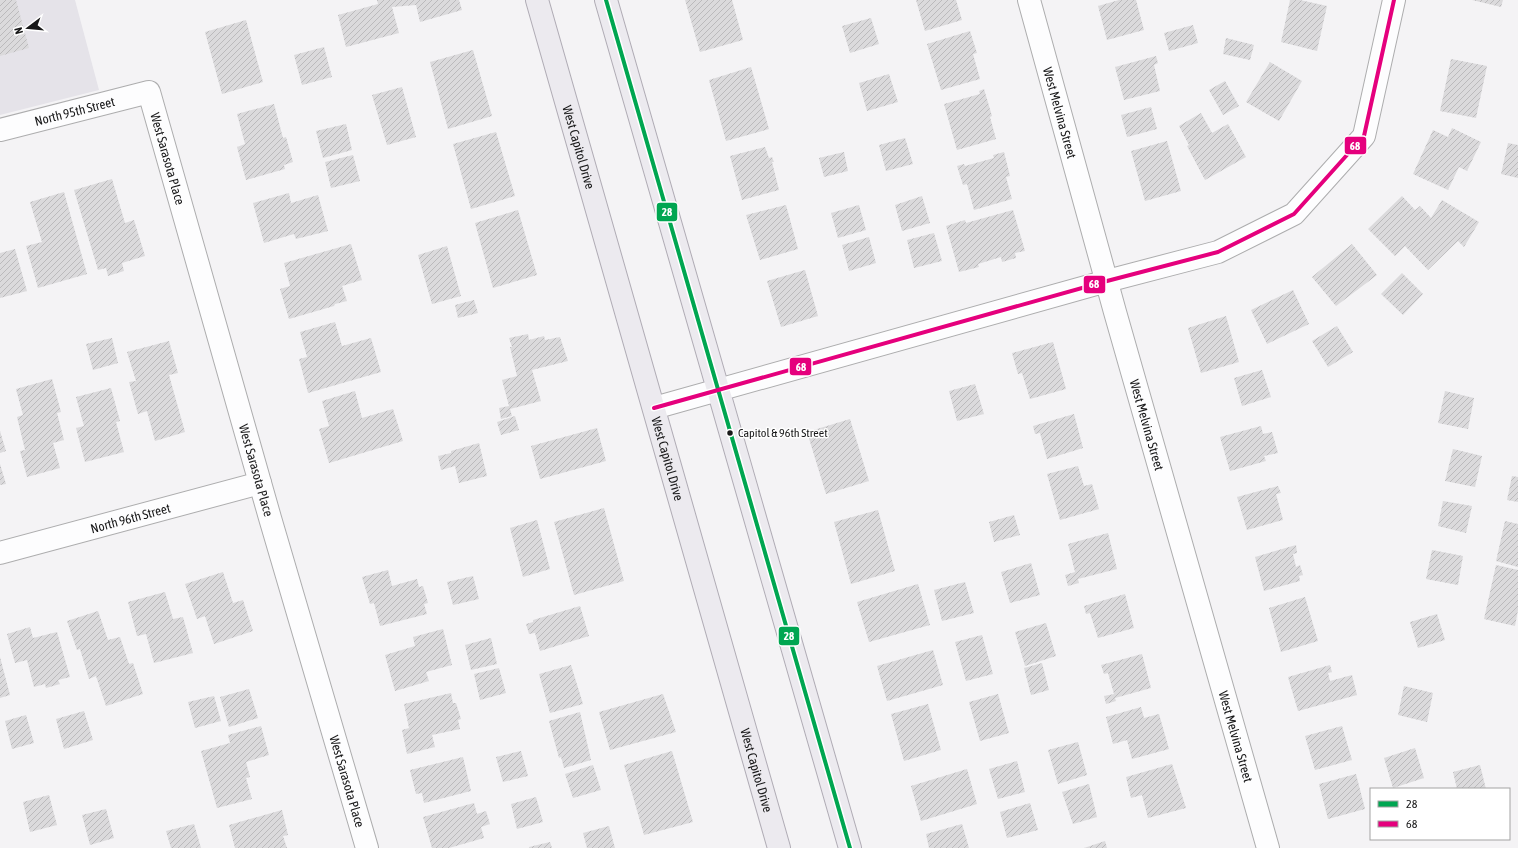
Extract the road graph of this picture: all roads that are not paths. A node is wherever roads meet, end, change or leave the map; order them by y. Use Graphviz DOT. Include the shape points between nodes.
graph roads {
  1 [pos="537,0"];
  2 [pos="606,0"];
  3 [pos="1029,0"];
  4 [pos="1394,0"];
  5 [pos="149,92"];
  6 [pos="0,130"];
  7 [pos="1107,281"];
  8 [pos="718,391"];
  9 [pos="654,408"];
  10 [pos="260,483"];
  11 [pos="0,553"];
  12 [pos="367,848"];
  13 [pos="779,848"];
  14 [pos="850,848"];
  15 [pos="1268,848"];
  1 -- 9 [label="main road, West Capitol Drive"];
  2 -- 8 [label="main road"];
  3 -- 7 [label="street, West Melvina Street"];
  4 -- 7 [label="street" via="1364,136 1294,214 1218,252"];
  5 -- 6 [label="street, North 95th Street"];
  5 -- 10 [label="street, West Sarasota Place"];
  7 -- 8 [label="street"];
  7 -- 15 [label="street, West Melvina Street"];
  8 -- 9 [label="street"];
  8 -- 14 [label="main road"];
  9 -- 13 [label="main road, West Capitol Drive"];
  10 -- 11 [label="street, North 96th Street"];
  10 -- 12 [label="street, West Sarasota Place"];
}
